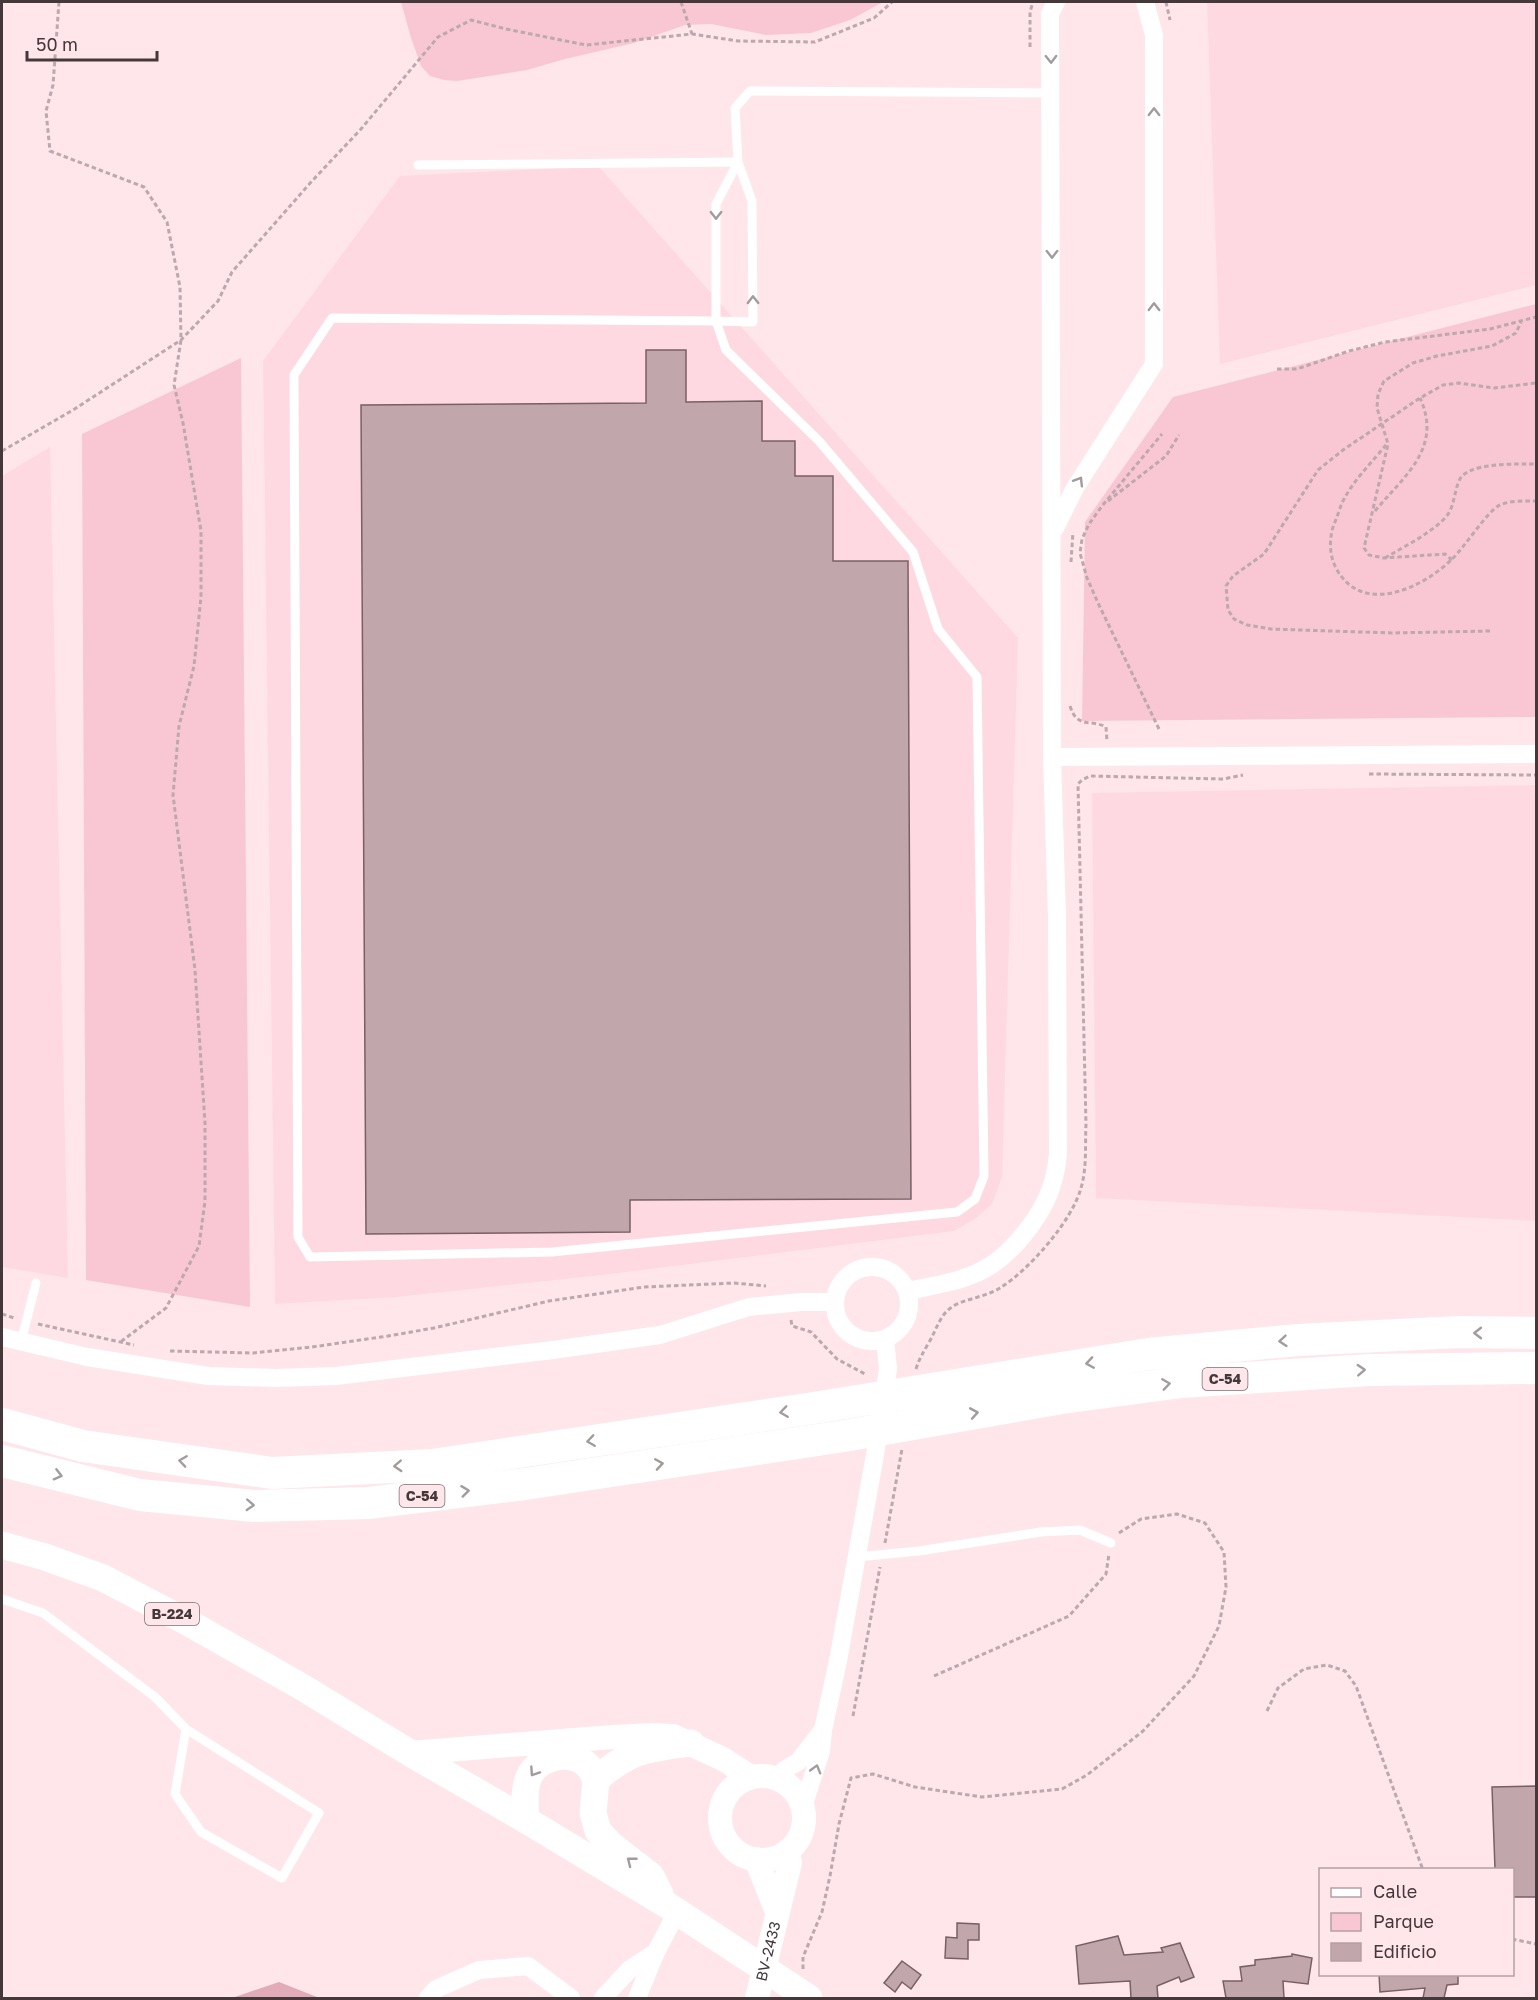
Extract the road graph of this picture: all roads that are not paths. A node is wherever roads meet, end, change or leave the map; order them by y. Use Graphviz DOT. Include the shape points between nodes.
graph roads {
  1 [pos="1056,2"];
  2 [pos="1145,2"];
  3 [pos="1051,93"];
  4 [pos="738,162"];
  5 [pos="417,165"];
  6 [pos="716,321"];
  7 [pos="1053,533"];
  8 [pos="1536,754"];
  9 [pos="1052,757"];
  10 [pos="36,1283"];
  11 [pos="907,1291"];
  12 [pos="835,1302"];
  13 [pos="1536,1333"];
  14 [pos="2,1337"];
  15 [pos="885,1339"];
  16 [pos="21,1342"];
  17 [pos="1536,1368"];
  18 [pos="2,1424"];
  19 [pos="2,1461"];
  20 [pos="1111,1543"];
  21 [pos="2,1545"];
  22 [pos="857,1557"];
  23 [pos="2,1599"];
  24 [pos="186,1729"];
  25 [pos="823,1730"];
  26 [pos="700,1748"];
  27 [pos="410,1753"];
  28 [pos="751,1777"];
  29 [pos="779,1779"];
  30 [pos="596,1780"];
  31 [pos="724,1801"];
  32 [pos="803,1807"];
  33 [pos="526,1820"];
  34 [pos="788,1851"];
  35 [pos="756,1859"];
  36 [pos="672,1909"];
  37 [pos="777,1912"];
  38 [pos="656,1952"];
  39 [pos="758,1994"];
  40 [pos="803,1995"];
  41 [pos="428,1998"];
  42 [pos="571,1998"];
  43 [pos="603,1998"];
  44 [pos="637,1998"];
  1 -- 3 [label="street, one-way" via="1050,14"];
  7 -- 2 [label="street, one-way" via="1075,488 1154,364 1154,31"];
  3 -- 4 [label="lane" via="750,91 735,108"];
  3 -- 7 [label="street, one-way"];
  4 -- 5 [label="lane"];
  4 -- 6 [label="lane, one-way" via="717,204"];
  6 -- 4 [label="lane, one-way" via="753,322 752,201"];
  6 -- 6 [label="lane" via="332,318 294,375 298,1237 310,1257 552,1252 957,1212 975,1198 984,1176 977,677 939,629 913,552 819,441 726,350"];
  7 -- 9 [label="street"];
  8 -- 9 [label="street"];
  9 -- 11 [label="street" via="1058,1142 1053,1183 1040,1211 1006,1255 982,1271 946,1284"];
  10 -- 16 [label="lane"];
  11 -- 12 [label="street" via="891,1272 866,1267 844,1279"];
  11 -- 15 [label="street" via="908,1314 903,1325"];
  12 -- 15 [label="street" via="841,1325 850,1334 861,1340"];
  12 -- 16 [label="street" via="749,1307 660,1335 336,1376 208,1376"];
  13 -- 18 [label="highway, C-54 / C-54, one-way" via="1459,1332 1298,1340 1148,1354 916,1384 842,1404 432,1465 272,1473 83,1446"];
  14 -- 16 [label="street"];
  15 -- 22 [label="street" via="888,1369"];
  19 -- 17 [label="highway, C-54 / C-54, one-way" via="140,1495 254,1506 368,1503 525,1484 844,1436 910,1432 1062,1398 1182,1382 1369,1370"];
  20 -- 22 [label="lane" via="1080,1530 1070,1530"];
  21 -- 27 [label="main road, B-224" via="103,1578 302,1687"];
  22 -- 25 [label="street"];
  23 -- 24 [label="lane" via="43,1613 155,1697"];
  24 -- 24 [label="lane" via="176,1794 201,1832 282,1878 319,1813"];
  25 -- 29 [label="street"];
  32 -- 25 [label="street, one-way" via="821,1751"];
  26 -- 27 [label="main road" via="673,1736 651,1735"];
  26 -- 28 [label="main road"];
  26 -- 30 [label="main road" via="650,1748 613,1765"];
  26 -- 31 [label="main road" via="721,1785"];
  27 -- 33 [label="main road, B-224"];
  28 -- 29 [label="main road"];
  28 -- 31 [label="main road" via="730,1790"];
  29 -- 32 [label="main road" via="790,1785"];
  30 -- 33 [label="main road, one-way" via="584,1762 570,1757 552,1757 541,1762 530,1774 525,1789"];
  36 -- 30 [label="main road, one-way" via="651,1876 598,1831 593,1814"];
  31 -- 35 [label="main road" via="720,1813 725,1838 743,1855"];
  32 -- 34 [label="main road, BV-2433" via="802,1831"];
  33 -- 36 [label="main road, B-224"];
  34 -- 35 [label="main road" via="778,1857"];
  34 -- 37 [label="main road, BV-2433" via="790,1863"];
  35 -- 37 [label="main road, BV-2433"];
  36 -- 38 [label="street"];
  36 -- 40 [label="main road, B-224"];
  37 -- 39 [label="main road, BV-2433"];
  38 -- 43 [label="street" via="630,1969"];
  38 -- 44 [label="street"];
  41 -- 42 [label="street" via="436,1989 478,1970 528,1966"];
}
